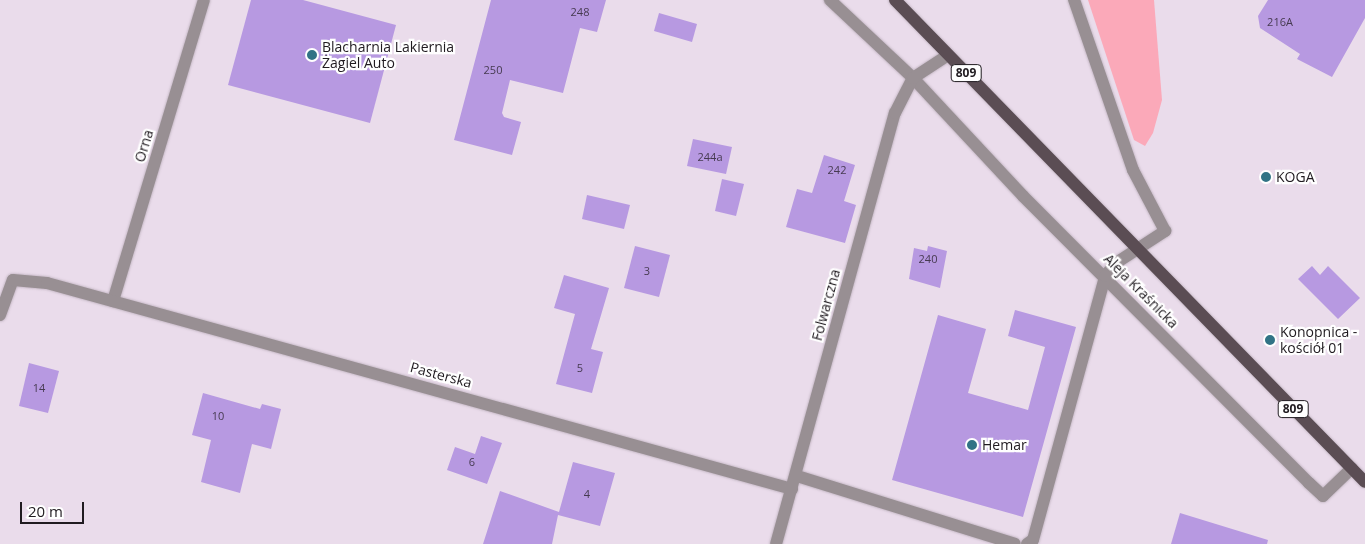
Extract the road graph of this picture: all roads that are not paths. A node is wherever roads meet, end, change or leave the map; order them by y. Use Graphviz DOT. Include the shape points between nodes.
graph roads {
  1 [pos="204,0"];
  2 [pos="830,0"];
  3 [pos="895,0"];
  4 [pos="1074,0"];
  5 [pos="948,55"];
  6 [pos="913,78"];
  7 [pos="1138,250"];
  8 [pos="1105,276"];
  9 [pos="113,302"];
  10 [pos="0,315"];
  11 [pos="1352,468"];
  12 [pos="796,476"];
  13 [pos="1365,482"];
  14 [pos="792,489"];
  15 [pos="776,544"];
  16 [pos="1015,544"];
  17 [pos="1027,544"];
  1 -- 9 [label="street, Orna"];
  2 -- 6 [label="street, Aleja Kraśnicka"];
  3 -- 5 [label="main road, 809"];
  4 -- 7 [label="street" via="1129,162 1165,231"];
  5 -- 6 [label="street"];
  5 -- 7 [label="main road, Aleja Kraśnicka / 809"];
  6 -- 8 [label="street, Aleja Kraśnicka" via="1023,196"];
  6 -- 12 [label="street, Folwarczna" via="895,113 869,201"];
  7 -- 8 [label="street"];
  7 -- 11 [label="main road, Aleja Kraśnicka / 809"];
  8 -- 11 [label="street, Aleja Kraśnicka" via="1323,496"];
  8 -- 17 [label="street" via="1033,540"];
  9 -- 10 [label="street, Pasterska" via="20,278 8,288"];
  9 -- 14 [label="street, Pasterska"];
  11 -- 13 [label="main road, Aleja Kraśnicka / 809"];
  12 -- 14 [label="street, Folwarczna"];
  12 -- 16 [label="street"];
  14 -- 15 [label="street, Folwarczna"];
}
